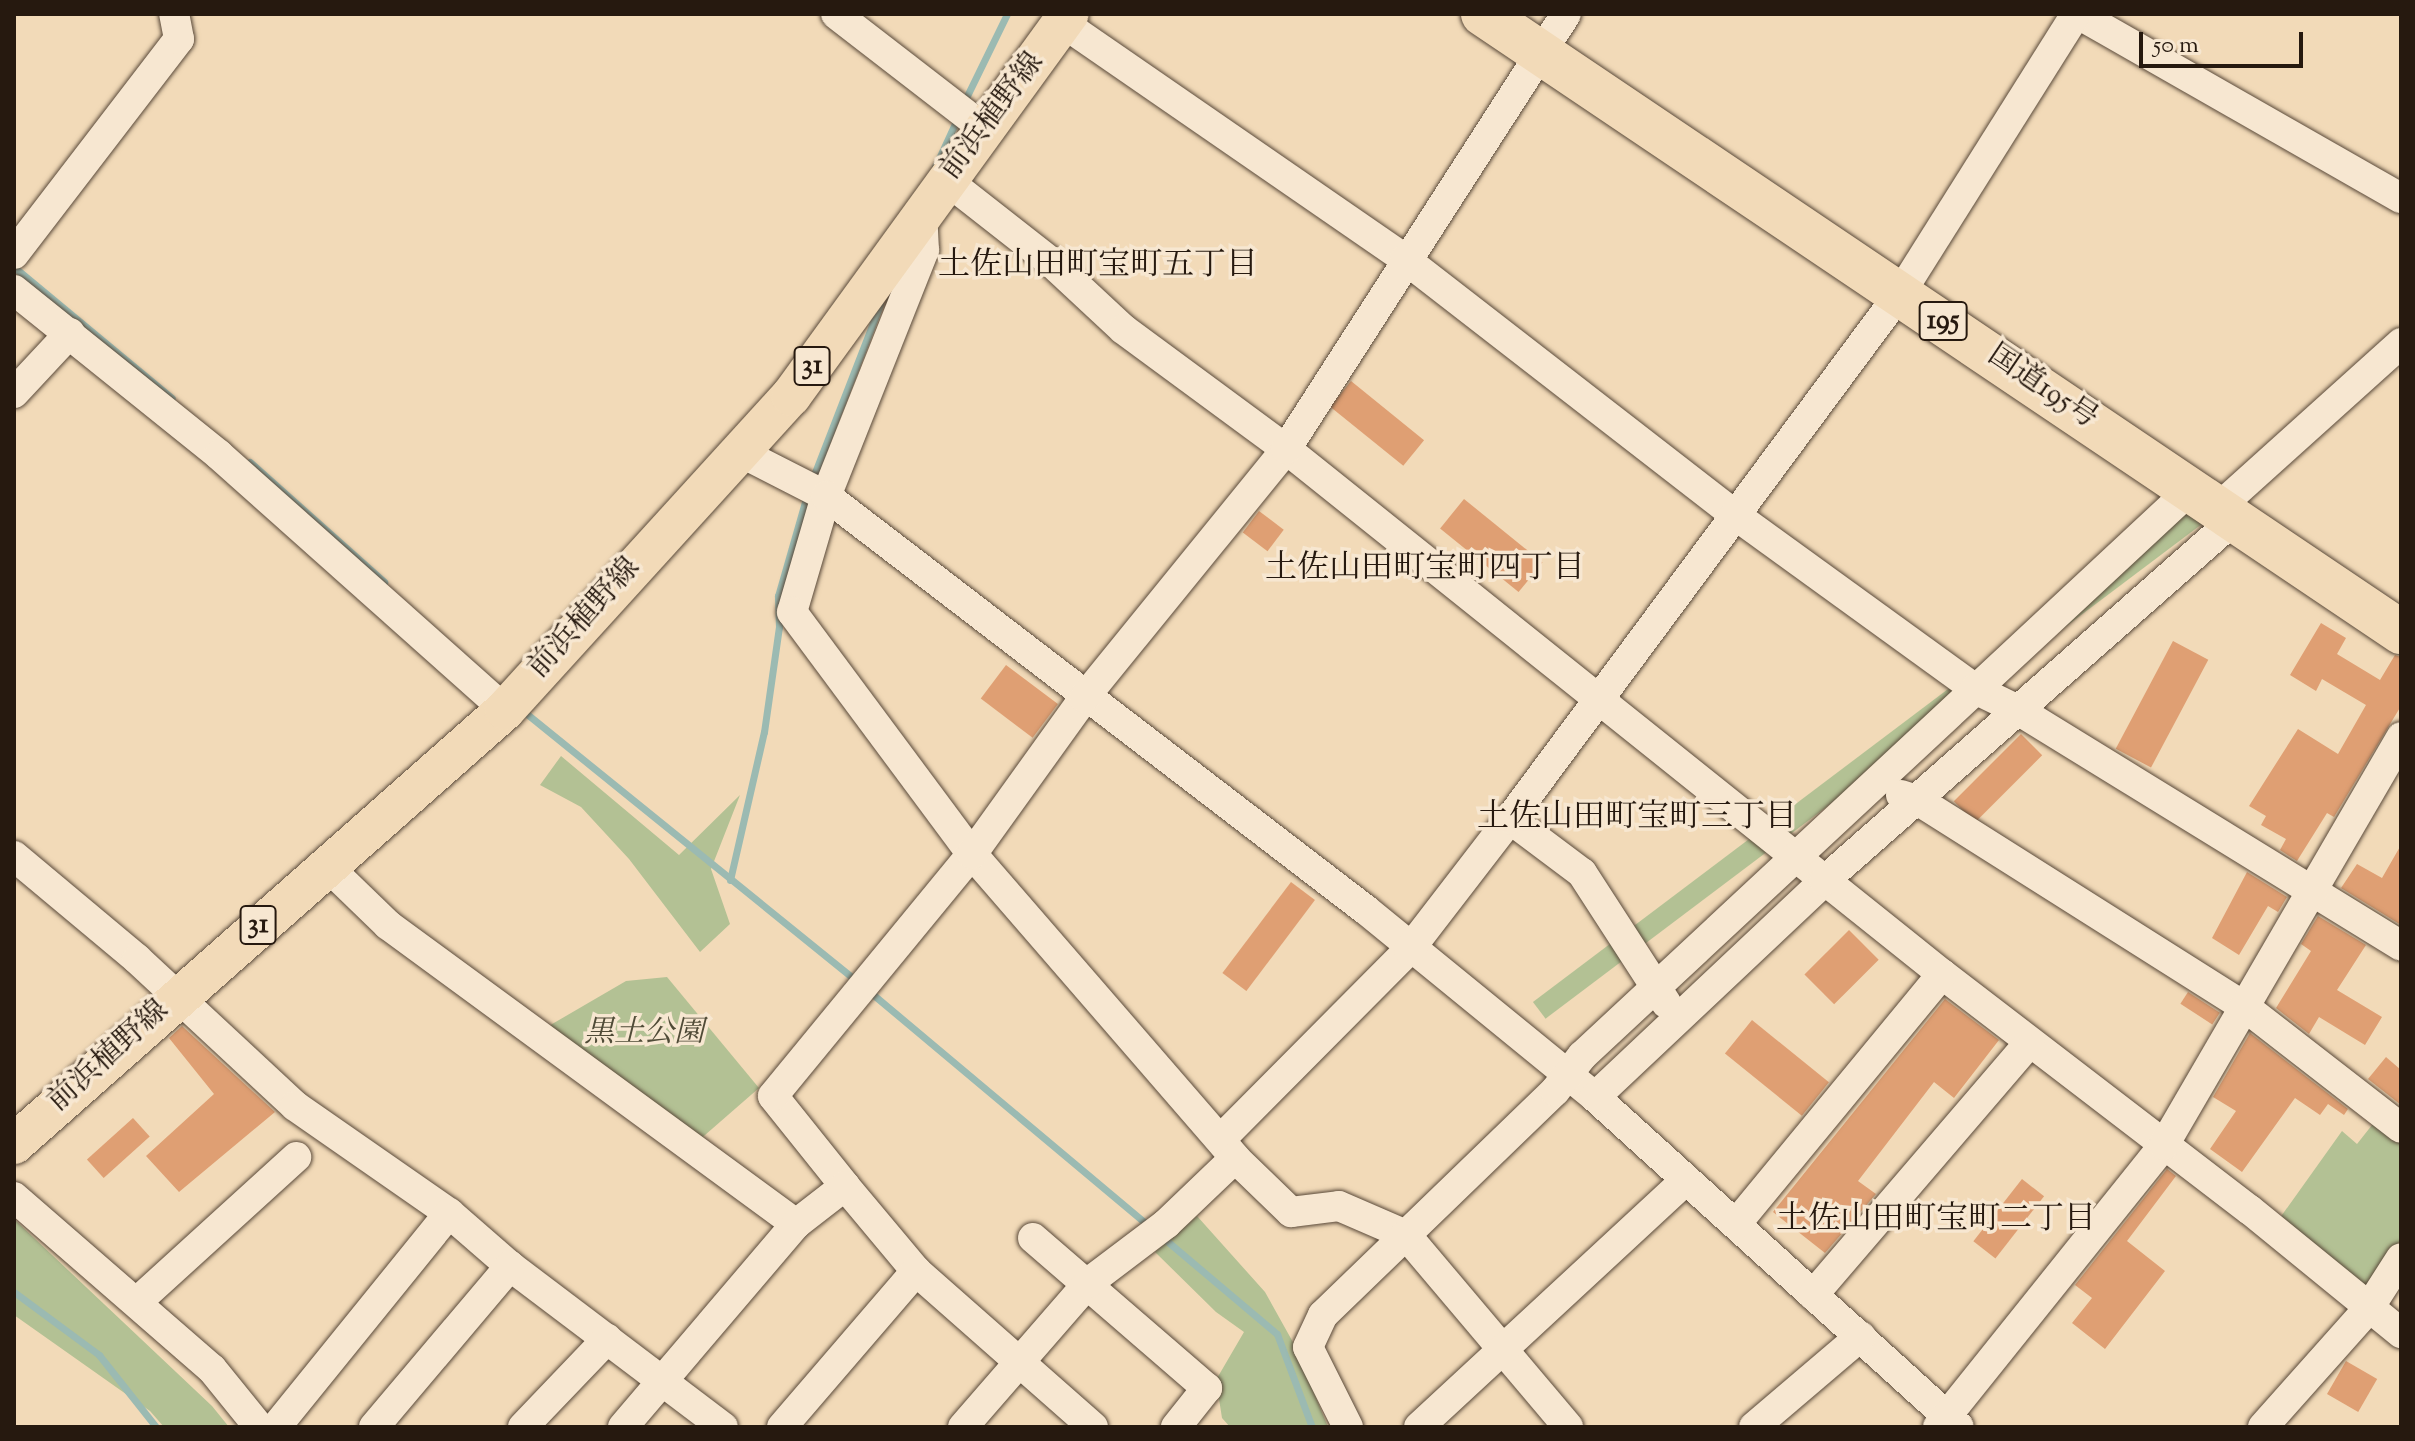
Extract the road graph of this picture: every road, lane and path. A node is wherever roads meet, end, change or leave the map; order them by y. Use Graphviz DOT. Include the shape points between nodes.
graph roads {
  1 [pos="174,14"];
  2 [pos="836,14"];
  3 [pos="1483,14"];
  4 [pos="1566,14"];
  5 [pos="2077,14"];
  6 [pos="1066,18"];
  7 [pos="1544,55"];
  8 [pos="969,117"];
  9 [pos="945,179"];
  10 [pos="2401,198"];
  11 [pos="922,212"];
  12 [pos="15,252"];
  13 [pos="1405,259"];
  14 [pos="14,290"];
  15 [pos="1901,292"];
  16 [pos="70,333"];
  17 [pos="2401,343"];
  18 [pos="14,393"];
  19 [pos="1286,449"];
  20 [pos="740,452"];
  21 [pos="815,490"];
  22 [pos="2216,505"];
  23 [pos="1735,515"];
  24 [pos="2401,632"];
  25 [pos="1975,689"];
  26 [pos="1599,695"];
  27 [pos="1084,698"];
  28 [pos="513,700"];
  29 [pos="2018,710"];
  30 [pos="2401,737"];
  31 [pos="1882,777"];
  32 [pos="1919,801"];
  33 [pos="1510,819"];
  34 [pos="972,854"];
  35 [pos="14,856"];
  36 [pos="1794,857"];
  37 [pos="327,866"];
  38 [pos="1824,881"];
  39 [pos="2314,889"];
  40 [pos="2401,946"];
  41 [pos="1409,950"];
  42 [pos="1942,974"];
  43 [pos="1656,989"];
  44 [pos="177,995"];
  45 [pos="2245,1007"];
  46 [pos="1677,1017"];
  47 [pos="2030,1042"];
  48 [pos="1567,1074"];
  49 [pos="1595,1097"];
  50 [pos="2401,1128"];
  51 [pos="14,1144"];
  52 [pos="2164,1145"];
  53 [pos="1228,1149"];
  54 [pos="296,1157"];
  55 [pos="1686,1180"];
  56 [pos="845,1186"];
  57 [pos="14,1197"];
  58 [pos="449,1213"];
  59 [pos="796,1224"];
  60 [pos="1736,1224"];
  61 [pos="1406,1235"];
  62 [pos="1033,1238"];
  63 [pos="2401,1258"];
  64 [pos="510,1266"];
  65 [pos="916,1271"];
  66 [pos="1088,1283"];
  67 [pos="1813,1295"];
  68 [pos="138,1301"];
  69 [pos="2369,1308"];
  70 [pos="2401,1333"];
  71 [pos="1861,1336"];
  72 [pos="607,1339"];
  73 [pos="1504,1352"];
  74 [pos="1017,1362"];
  75 [pos="661,1381"];
  76 [pos="1949,1424"];
  77 [pos="1178,1426"];
  78 [pos="259,1427"];
  79 [pos="276,1427"];
  80 [pos="374,1427"];
  81 [pos="523,1427"];
  82 [pos="623,1427"];
  83 [pos="723,1427"];
  84 [pos="782,1427"];
  85 [pos="963,1427"];
  86 [pos="1093,1427"];
  87 [pos="1348,1427"];
  88 [pos="1419,1427"];
  89 [pos="1568,1427"];
  90 [pos="1754,1427"];
  91 [pos="2263,1427"];
  1 -- 12 [label="street" via="179,39"];
  2 -- 8 [label="street"];
  3 -- 7 [label="highway, 国道195号 / 195"];
  4 -- 7 [label="street"];
  5 -- 10 [label="street"];
  5 -- 15 [label="street"];
  6 -- 8 [label="main road, 前浜植野線 / 31"];
  6 -- 13 [label="street"];
  7 -- 13 [label="street"];
  7 -- 15 [label="highway, 国道195号 / 195"];
  8 -- 9 [label="main road, 前浜植野線 / 31"];
  9 -- 11 [label="main road, 前浜植野線 / 31"];
  9 -- 19 [label="street" via="1051,262 1123,329"];
  11 -- 20 [label="main road, 前浜植野線 / 31" via="791,396"];
  11 -- 21 [label="street" via="924,250"];
  13 -- 19 [label="street"];
  13 -- 23 [label="street"];
  14 -- 16 [label="street"];
  15 -- 22 [label="highway, 国道195号 / 195"];
  15 -- 23 [label="street"];
  16 -- 18 [label="street"];
  16 -- 28 [label="street"];
  17 -- 22 [label="street"];
  19 -- 26 [label="street"];
  19 -- 27 [label="street"];
  20 -- 21 [label="street"];
  20 -- 28 [label="main road, 前浜植野線 / 31"];
  21 -- 27 [label="street"];
  21 -- 34 [label="street" via="792,612"];
  22 -- 24 [label="highway, 国道195号 / 195"];
  22 -- 25 [label="street"];
  22 -- 29 [label="street"];
  23 -- 25 [label="street"];
  23 -- 26 [label="street"];
  25 -- 29 [label="street"];
  25 -- 31 [label="street"];
  26 -- 33 [label="street"];
  26 -- 36 [label="street"];
  27 -- 34 [label="street"];
  27 -- 41 [label="street" via="1366,910"];
  28 -- 37 [label="main road, 前浜植野線 / 31"];
  29 -- 32 [label="street"];
  29 -- 39 [label="street"];
  30 -- 39 [label="street"];
  31 -- 32 [label="street" via="1904,797"];
  31 -- 36 [label="street"];
  32 -- 38 [label="street"];
  32 -- 45 [label="street"];
  33 -- 41 [label="street"];
  33 -- 43 [label="street" via="1582,873"];
  34 -- 53 [label="street"];
  34 -- 56 [label="street" via="773,1096"];
  35 -- 44 [label="street"];
  36 -- 38 [label="street"];
  36 -- 43 [label="street"];
  37 -- 44 [label="main road, 前浜植野線 / 31"];
  37 -- 59 [label="street" via="388,925"];
  38 -- 42 [label="street"];
  38 -- 46 [label="street"];
  39 -- 40 [label="street"];
  39 -- 45 [label="street"];
  41 -- 48 [label="street"];
  41 -- 53 [label="street"];
  42 -- 47 [label="street"];
  42 -- 60 [label="street"];
  43 -- 46 [label="street"];
  43 -- 48 [label="street"];
  44 -- 51 [label="main road, 前浜植野線 / 31"];
  44 -- 58 [label="street" via="295,1106"];
  45 -- 50 [label="street"];
  45 -- 52 [label="street"];
  46 -- 49 [label="street"];
  47 -- 52 [label="street"];
  47 -- 67 [label="street"];
  48 -- 49 [label="street"];
  48 -- 61 [label="street"];
  49 -- 55 [label="street"];
  52 -- 69 [label="street"];
  52 -- 76 [label="street"];
  53 -- 61 [label="street" via="1291,1212 1339,1206"];
  53 -- 66 [label="street" via="1166,1224"];
  54 -- 68 [label="street"];
  55 -- 60 [label="street"];
  55 -- 73 [label="street"];
  56 -- 59 [label="street"];
  56 -- 65 [label="street"];
  57 -- 68 [label="street"];
  58 -- 64 [label="street"];
  58 -- 79 [label="street"];
  59 -- 75 [label="street"];
  60 -- 67 [label="street"];
  61 -- 73 [label="street"];
  61 -- 87 [label="street" via="1323,1315 1308,1347"];
  62 -- 66 [label="street"];
  63 -- 69 [label="street"];
  64 -- 72 [label="street"];
  64 -- 80 [label="street"];
  65 -- 74 [label="street"];
  65 -- 84 [label="street"];
  66 -- 74 [label="street"];
  66 -- 77 [label="street" via="1207,1388"];
  67 -- 71 [label="street"];
  68 -- 78 [label="street" via="212,1369"];
  69 -- 70 [label="street"];
  69 -- 91 [label="street"];
  71 -- 76 [label="street"];
  71 -- 90 [label="street"];
  72 -- 75 [label="street"];
  72 -- 81 [label="street"];
  73 -- 88 [label="street"];
  73 -- 89 [label="street"];
  74 -- 85 [label="street"];
  74 -- 86 [label="street"];
  75 -- 82 [label="street"];
  75 -- 83 [label="street"];
}
